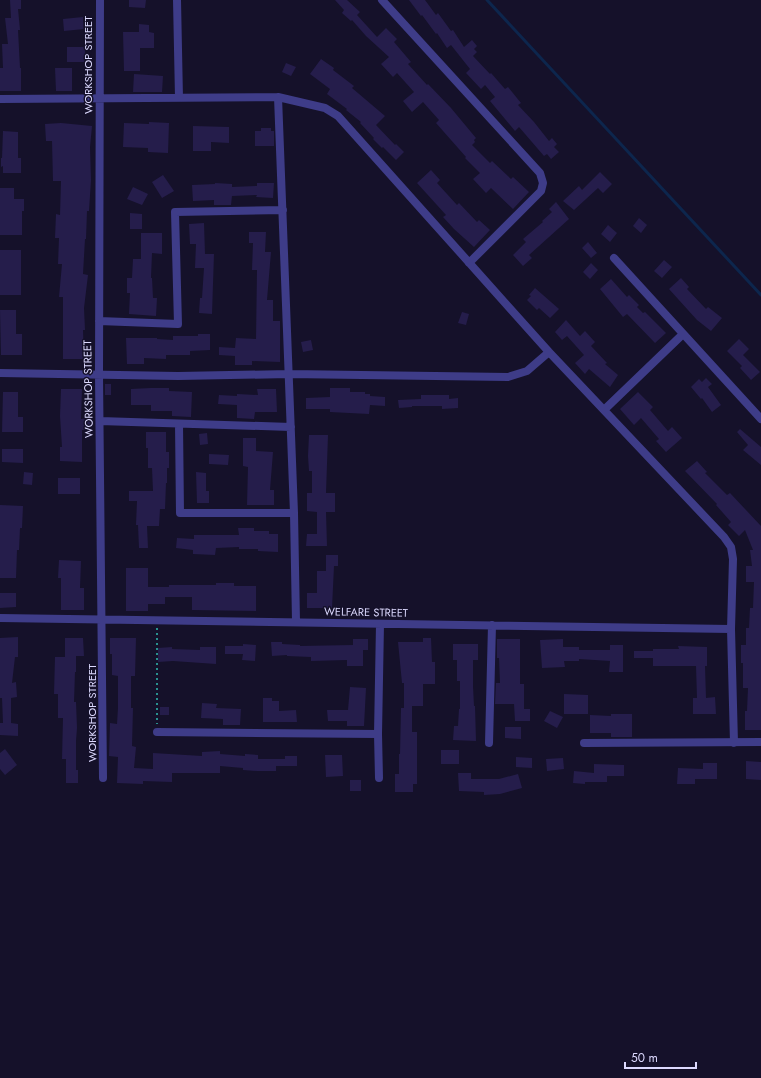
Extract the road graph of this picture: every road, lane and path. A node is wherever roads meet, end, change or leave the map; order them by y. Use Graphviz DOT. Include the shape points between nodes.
graph roads {
  1 [pos="100,0"];
  2 [pos="177,0"];
  3 [pos="382,0"];
  4 [pos="278,97"];
  5 [pos="179,98"];
  6 [pos="0,99"];
  7 [pos="99,99"];
  8 [pos="283,210"];
  9 [pos="614,258"];
  10 [pos="469,263"];
  11 [pos="99,321"];
  12 [pos="683,334"];
  13 [pos="550,352"];
  14 [pos="0,373"];
  15 [pos="289,374"];
  16 [pos="99,375"];
  17 [pos="604,410"];
  18 [pos="761,419"];
  19 [pos="100,421"];
  20 [pos="179,424"];
  21 [pos="291,427"];
  22 [pos="294,513"];
  23 [pos="0,618"];
  24 [pos="102,619"];
  25 [pos="157,620"];
  26 [pos="296,622"];
  27 [pos="380,624"];
  28 [pos="492,625"];
  29 [pos="731,629"];
  30 [pos="157,732"];
  31 [pos="378,734"];
  32 [pos="761,742"];
  33 [pos="489,743"];
  34 [pos="584,743"];
  35 [pos="734,743"];
  36 [pos="103,778"];
  37 [pos="379,778"];
  1 -- 7 [label="street, WORKSHOP STREET"];
  2 -- 5 [label="street"];
  3 -- 10 [label="street" via="540,173 543,183 541,191"];
  4 -- 5 [label="street"];
  4 -- 8 [label="street"];
  4 -- 10 [label="street" via="325,108 338,116"];
  5 -- 7 [label="street"];
  6 -- 7 [label="street"];
  7 -- 11 [label="street, WORKSHOP STREET"];
  8 -- 11 [label="street" via="175,212 178,324"];
  8 -- 15 [label="street"];
  9 -- 12 [label="street"];
  10 -- 13 [label="street"];
  11 -- 16 [label="street, WORKSHOP STREET"];
  12 -- 17 [label="street"];
  12 -- 18 [label="street"];
  13 -- 15 [label="street" via="527,371 508,377"];
  13 -- 17 [label="street"];
  14 -- 16 [label="street"];
  15 -- 16 [label="street"];
  15 -- 21 [label="street"];
  16 -- 19 [label="street, WORKSHOP STREET"];
  17 -- 29 [label="street" via="731,547"];
  19 -- 20 [label="street"];
  19 -- 24 [label="street, WORKSHOP STREET"];
  20 -- 21 [label="street"];
  20 -- 22 [label="street" via="180,513"];
  21 -- 22 [label="street"];
  22 -- 26 [label="street"];
  23 -- 24 [label="street, WELFARE STREET"];
  24 -- 25 [label="street, WELFARE STREET"];
  24 -- 36 [label="street, WORKSHOP STREET"];
  25 -- 26 [label="street, WELFARE STREET"];
  25 -- 30 [label="path"];
  26 -- 27 [label="street, WELFARE STREET"];
  27 -- 28 [label="street, WELFARE STREET"];
  27 -- 31 [label="street"];
  28 -- 29 [label="street, WELFARE STREET"];
  28 -- 33 [label="street"];
  29 -- 35 [label="street"];
  30 -- 31 [label="street"];
  31 -- 37 [label="street"];
  32 -- 35 [label="street"];
  34 -- 35 [label="street"];
}
